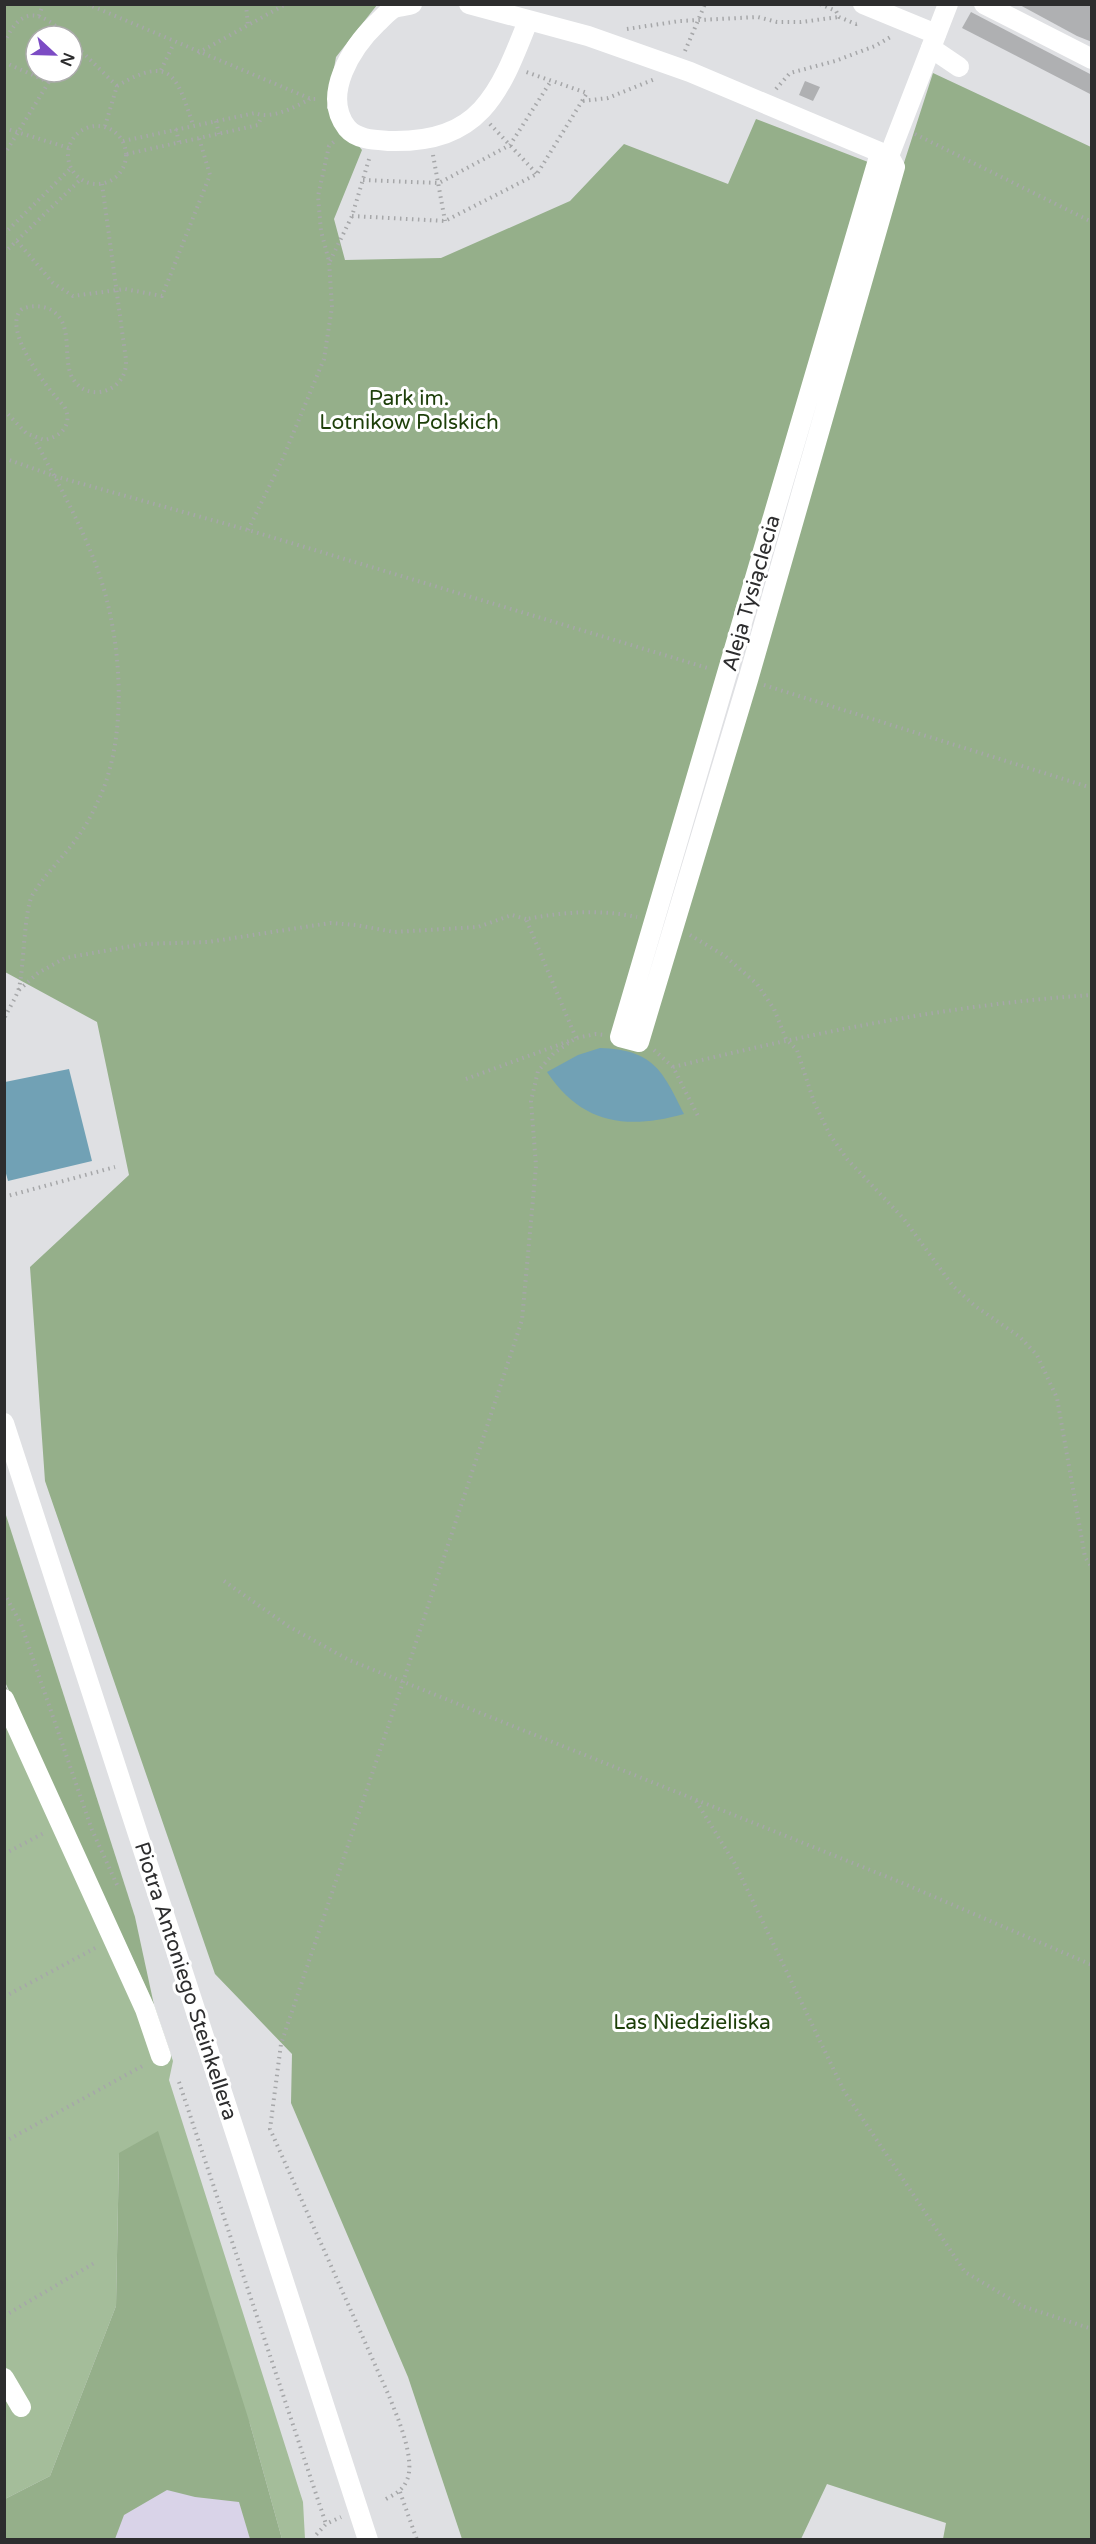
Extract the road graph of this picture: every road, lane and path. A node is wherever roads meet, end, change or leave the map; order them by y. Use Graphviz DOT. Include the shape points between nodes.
graph roads {
  1 [pos="43,4"];
  2 [pos="87,4"];
  3 [pos="246,4"];
  4 [pos="286,4"];
  5 [pos="470,4"];
  6 [pos="705,4"];
  7 [pos="820,4"];
  8 [pos="948,4"];
  9 [pos="984,4"];
  10 [pos="399,6"];
  11 [pos="863,13"];
  12 [pos="39,16"];
  13 [pos="839,17"];
  14 [pos="697,20"];
  15 [pos="528,21"];
  16 [pos="53,24"];
  17 [pos="248,26"];
  18 [pos="622,30"];
  19 [pos="900,31"];
  20 [pos="933,41"];
  21 [pos="4,43"];
  22 [pos="174,43"];
  23 [pos="198,53"];
  24 [pos="84,54"];
  25 [pos="1092,59"];
  26 [pos="4,62"];
  27 [pos="510,67"];
  28 [pos="959,67"];
  29 [pos="678,68"];
  30 [pos="160,70"];
  31 [pos="24,71"];
  32 [pos="551,81"];
  33 [pos="47,84"];
  34 [pos="117,86"];
  35 [pos="337,98"];
  36 [pos="311,99"];
  37 [pos="582,101"];
  38 [pos="763,103"];
  39 [pos="479,113"];
  40 [pos="262,116"];
  41 [pos="216,121"];
  42 [pos="193,125"];
  43 [pos="105,126"];
  44 [pos="900,127"];
  45 [pos="4,128"];
  46 [pos="176,129"];
  47 [pos="348,130"];
  48 [pos="18,132"];
  49 [pos="219,134"];
  50 [pos="199,138"];
  51 [pos="430,139"];
  52 [pos="375,140"];
  53 [pos="123,141"];
  54 [pos="179,143"];
  55 [pos="510,146"];
  56 [pos="69,148"];
  57 [pos="127,154"];
  58 [pos="4,155"];
  59 [pos="889,156"];
  60 [pos="71,168"];
  61 [pos="537,174"];
  62 [pos="81,179"];
  63 [pos="363,180"];
  64 [pos="439,183"];
  65 [pos="102,184"];
  66 [pos="352,216"];
  67 [pos="446,221"];
  68 [pos="1092,222"];
  69 [pos="5,233"];
  70 [pos="17,241"];
  71 [pos="4,253"];
  72 [pos="329,261"];
  73 [pos="116,290"];
  74 [pos="10,319"];
  75 [pos="27,367"];
  76 [pos="4,410"];
  77 [pos="34,438"];
  78 [pos="4,458"];
  79 [pos="54,476"];
  80 [pos="248,530"];
  81 [pos="728,674"];
  82 [pos="748,680"];
  83 [pos="1092,788"];
  84 [pos="526,918"];
  85 [pos="19,990"];
  86 [pos="1092,994"];
  87 [pos="5,1017"];
  88 [pos="620,1037"];
  89 [pos="576,1038"];
  90 [pos="786,1039"];
  91 [pos="639,1042"];
  92 [pos="673,1067"];
  93 [pos="465,1079"];
  94 [pos="698,1116"];
  95 [pos="116,1167"];
  96 [pos="4,1197"];
  97 [pos="4,1423"];
  98 [pos="1092,1568"];
  99 [pos="224,1581"];
  100 [pos="4,1593"];
  101 [pos="403,1682"];
  102 [pos="4,1700"];
  103 [pos="695,1800"];
  104 [pos="60,1824"];
  105 [pos="4,1854"];
  106 [pos="118,1887"];
  107 [pos="114,1938"];
  108 [pos="1092,1965"];
  109 [pos="4,1997"];
  110 [pos="160,2056"];
  111 [pos="179,2082"];
  112 [pos="4,2142"];
  113 [pos="96,2262"];
  114 [pos="4,2316"];
  115 [pos="1092,2329"];
  116 [pos="4,2378"];
  117 [pos="21,2407"];
  118 [pos="399,2492"];
  119 [pos="386,2499"];
  120 [pos="342,2517"];
  121 [pos="326,2524"];
  122 [pos="315,2540"];
  123 [pos="368,2540"];
  124 [pos="417,2540"];
  1 -- 12 [label="path"];
  2 -- 22 [label="path"];
  3 -- 17 [label="path"];
  4 -- 17 [label="path"];
  5 -- 15 [label="street"];
  6 -- 14 [label="path"];
  7 -- 13 [label="path" via="836,11"];
  8 -- 20 [label="street, Aleja Tysiąclecia"];
  9 -- 25 [label="street"];
  10 -- 35 [label="street" via="366,34 351,53"];
  11 -- 13 [label="path" via="856,24"];
  11 -- 20 [label="street"];
  12 -- 16 [label="path"];
  12 -- 21 [label="path" via="16,23"];
  13 -- 14 [label="path" via="801,22 758,17"];
  14 -- 18 [label="path"];
  14 -- 29 [label="path"];
  15 -- 27 [label="street"];
  15 -- 29 [label="street" via="588,36"];
  17 -- 23 [label="path"];
  19 -- 38 [label="path" via="875,46 790,74"];
  20 -- 28 [label="street"];
  20 -- 44 [label="street, Aleja Tysiąclecia"];
  22 -- 23 [label="path"];
  22 -- 30 [label="path"];
  23 -- 36 [label="path"];
  24 -- 34 [label="path"];
  26 -- 31 [label="path"];
  27 -- 32 [label="path"];
  27 -- 39 [label="street" via="497,92"];
  29 -- 37 [label="path" via="608,98"];
  29 -- 38 [label="street"];
  30 -- 34 [label="path" via="143,73"];
  30 -- 42 [label="path" via="178,84"];
  32 -- 37 [label="path" via="587,93"];
  32 -- 55 [label="path"];
  33 -- 48 [label="path"];
  34 -- 43 [label="path"];
  35 -- 36 [label="path"];
  35 -- 47 [label="street"];
  36 -- 40 [label="path" via="293,109"];
  37 -- 61 [label="path"];
  38 -- 59 [label="street"];
  39 -- 51 [label="street"];
  39 -- 55 [label="path"];
  40 -- 41 [label="path" via="255,113"];
  40 -- 49 [label="path" via="258,125"];
  41 -- 42 [label="path"];
  41 -- 49 [label="path"];
  42 -- 46 [label="path"];
  43 -- 53 [label="path"];
  43 -- 56 [label="path" via="79,132"];
  44 -- 59 [label="street, Aleja Tysiąclecia"];
  44 -- 68 [label="path"];
  45 -- 48 [label="path"];
  46 -- 53 [label="path"];
  46 -- 54 [label="path"];
  47 -- 52 [label="street"];
  47 -- 72 [label="path" via="329,146 318,196"];
  48 -- 56 [label="path"];
  48 -- 58 [label="path"];
  49 -- 50 [label="path"];
  50 -- 54 [label="path"];
  50 -- 73 [label="path" via="210,176 162,296"];
  51 -- 52 [label="street"];
  51 -- 64 [label="path"];
  52 -- 63 [label="path"];
  53 -- 57 [label="path"];
  54 -- 57 [label="path"];
  55 -- 61 [label="path"];
  55 -- 64 [label="path"];
  56 -- 60 [label="path"];
  57 -- 65 [label="path" via="123,169"];
  59 -- 81 [label="street, Aleja Tysiąclecia" via="878,160"];
  59 -- 82 [label="street, Aleja Tysiąclecia" via="895,167"];
  60 -- 62 [label="path"];
  60 -- 69 [label="path"];
  61 -- 67 [label="path"];
  62 -- 65 [label="path"];
  62 -- 70 [label="path"];
  63 -- 64 [label="path"];
  63 -- 66 [label="path"];
  64 -- 67 [label="path"];
  65 -- 73 [label="path"];
  66 -- 67 [label="path"];
  66 -- 72 [label="path"];
  70 -- 71 [label="path"];
  70 -- 73 [label="path" via="63,292 79,296"];
  72 -- 80 [label="path" via="332,308 324,359"];
  73 -- 74 [label="path" via="127,369 111,389 89,392 71,376 63,326 52,310 31,307"];
  75 -- 77 [label="path" via="68,413 68,422 60,434 53,439"];
  76 -- 77 [label="path"];
  77 -- 79 [label="path"];
  78 -- 79 [label="path"];
  79 -- 80 [label="path"];
  79 -- 85 [label="path" via="95,562 106,597 118,687 117,724 111,764 84,829 31,896"];
  80 -- 81 [label="path"];
  81 -- 88 [label="street, Aleja Tysiąclecia"];
  82 -- 83 [label="path"];
  82 -- 91 [label="street, Aleja Tysiąclecia"];
  84 -- 85 [label="path" via="512,915 478,927 394,932 330,923 208,942 143,944 65,958 38,973"];
  85 -- 87 [label="path"];
  86 -- 90 [label="path" via="987,1006"];
  88 -- 89 [label="path" via="596,1034"];
  88 -- 91 [label="street"];
  89 -- 93 [label="path"];
  89 -- 101 [label="path" via="554,1053 538,1071 531,1101 536,1166 522,1320"];
  90 -- 92 [label="path"];
  90 -- 98 [label="path" via="797,1050 818,1110 847,1159 903,1218 953,1286 1020,1337 1037,1355 1057,1398 1085,1557"];
  91 -- 92 [label="path"];
  92 -- 94 [label="path"];
  95 -- 96 [label="path"];
  97 -- 123 [label="street, Piotra Antoniego Steinkellera"];
  99 -- 101 [label="path" via="288,1626 349,1660"];
  100 -- 106 [label="path" via="21,1624 92,1830"];
  101 -- 103 [label="path"];
  101 -- 118 [label="path" via="281,2044 270,2129 402,2429 408,2479"];
  102 -- 104 [label="street"];
  103 -- 108 [label="path"];
  103 -- 115 [label="path" via="735,1864 844,2091 965,2272 1022,2306"];
  104 -- 105 [label="path"];
  104 -- 107 [label="street"];
  107 -- 109 [label="path"];
  107 -- 110 [label="street" via="145,2009"];
  110 -- 112 [label="path"];
  111 -- 121 [label="path"];
  113 -- 114 [label="path"];
  116 -- 117 [label="street"];
  118 -- 119 [label="path"];
  118 -- 124 [label="path"];
  120 -- 121 [label="path"];
  121 -- 122 [label="path"];
}
